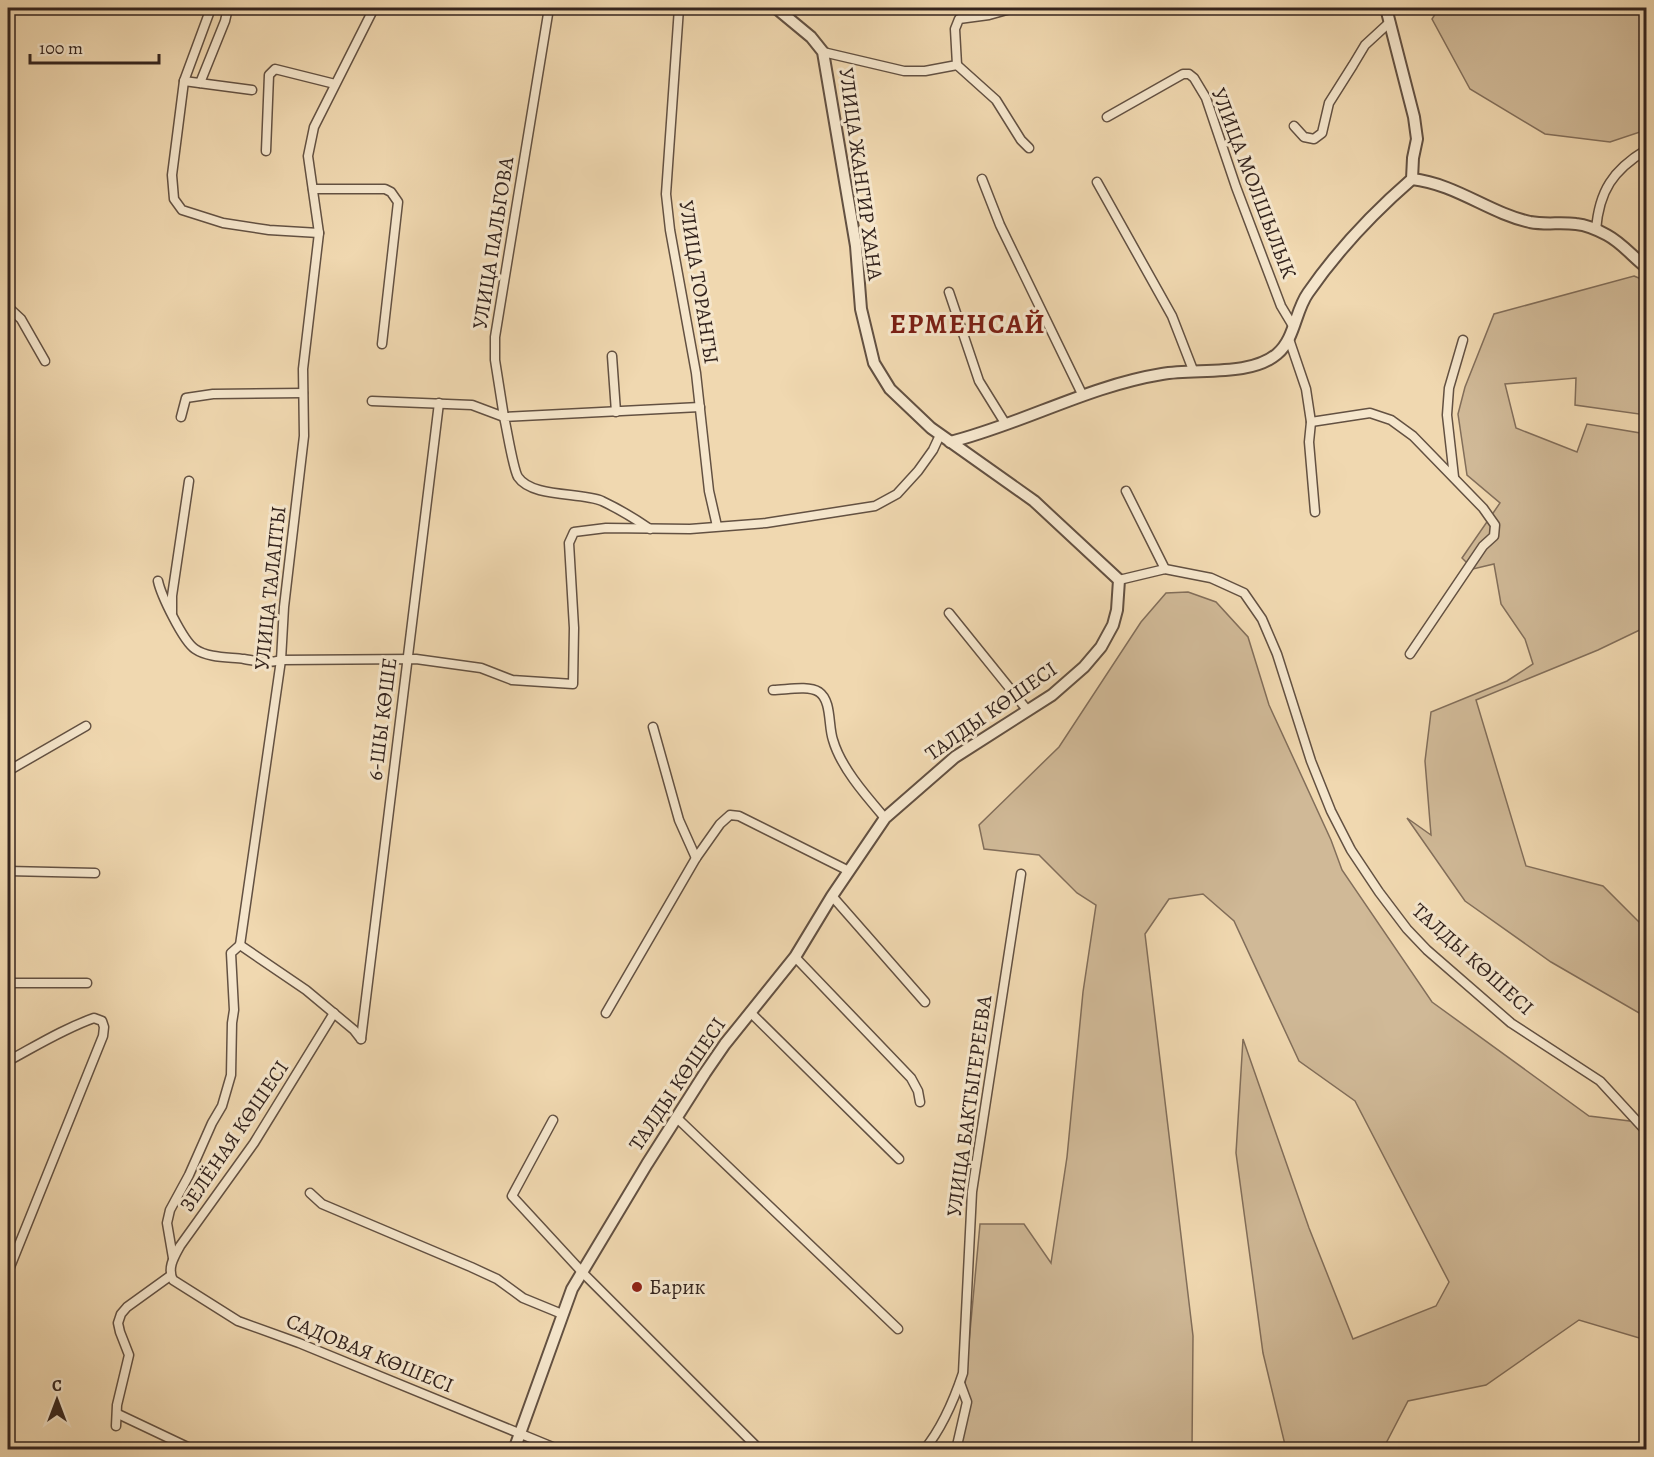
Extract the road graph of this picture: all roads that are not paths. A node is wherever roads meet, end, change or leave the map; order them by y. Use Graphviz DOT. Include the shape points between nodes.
graph roads {
  1 [pos="211,8"];
  2 [pos="228,8"];
  3 [pos="374,8"];
  4 [pos="549,8"];
  5 [pos="679,8"];
  6 [pos="776,8"];
  7 [pos="1014,8"];
  8 [pos="1386,8"];
  9 [pos="1390,22"];
  10 [pos="823,52"];
  11 [pos="957,65"];
  12 [pos="184,81"];
  13 [pos="200,83"];
  14 [pos="335,84"];
  15 [pos="252,90"];
  16 [pos="1107,117"];
  17 [pos="1294,126"];
  18 [pos="1029,148"];
  19 [pos="1647,150"];
  20 [pos="266,151"];
  21 [pos="982,179"];
  22 [pos="1412,179"];
  23 [pos="1097,182"];
  24 [pos="313,189"];
  25 [pos="1596,230"];
  26 [pos="319,233"];
  27 [pos="1647,267"];
  28 [pos="949,292"];
  29 [pos="8,308"];
  30 [pos="1293,326"];
  31 [pos="1288,339"];
  32 [pos="1463,340"];
  33 [pos="382,344"];
  34 [pos="612,356"];
  35 [pos="45,361"];
  36 [pos="1192,370"];
  37 [pos="303,393"];
  38 [pos="1082,394"];
  39 [pos="372,401"];
  40 [pos="439,403"];
  41 [pos="700,407"];
  42 [pos="616,411"];
  43 [pos="181,417"];
  44 [pos="504,417"];
  45 [pos="1311,422"];
  46 [pos="1005,423"];
  47 [pos="940,435"];
  48 [pos="950,442"];
  49 [pos="1454,477"];
  50 [pos="189,481"];
  51 [pos="1126,491"];
  52 [pos="1315,512"];
  53 [pos="717,526"];
  54 [pos="651,529"];
  55 [pos="1165,569"];
  56 [pos="1119,580"];
  57 [pos="158,581"];
  58 [pos="949,613"];
  59 [pos="172,616"];
  60 [pos="1410,654"];
  61 [pos="281,660"];
  62 [pos="408,660"];
  63 [pos="773,690"];
  64 [pos="1028,711"];
  65 [pos="86,726"];
  66 [pos="652,727"];
  67 [pos="8,771"];
  68 [pos="885,818"];
  69 [pos="696,858"];
  70 [pos="8,871"];
  71 [pos="849,871"];
  72 [pos="95,873"];
  73 [pos="1020,874"];
  74 [pos="832,896"];
  75 [pos="237,947"];
  76 [pos="795,957"];
  77 [pos="8,983"];
  78 [pos="87,983"];
  79 [pos="925,1002"];
  80 [pos="606,1012"];
  81 [pos="750,1012"];
  82 [pos="334,1013"];
  83 [pos="8,1061"];
  84 [pos="920,1101"];
  85 [pos="677,1118"];
  86 [pos="553,1120"];
  87 [pos="1647,1131"];
  88 [pos="899,1159"];
  89 [pos="310,1193"];
  90 [pos="173,1258"];
  91 [pos="8,1272"];
  92 [pos="583,1273"];
  93 [pos="171,1278"];
  94 [pos="562,1314"];
  95 [pos="898,1329"];
  96 [pos="960,1382"];
  97 [pos="118,1414"];
  98 [pos="116,1426"];
  99 [pos="520,1433"];
  100 [pos="194,1449"];
  101 [pos="514,1449"];
  102 [pos="560,1449"];
  103 [pos="760,1449"];
  104 [pos="924,1449"];
  105 [pos="956,1449"];
  1 -- 12 [label="street"];
  2 -- 13 [label="street"];
  3 -- 14 [label="street, УЛИЦА ТАЛАПТЫ"];
  4 -- 44 [label="street, УЛИЦА ПАЛЬГОВА" via="495,337"];
  5 -- 41 [label="street, УЛИЦА ТОРАНГЫ" via="666,194"];
  6 -- 10 [label="street, УЛИЦА ЖАНГИР ХАНА"];
  7 -- 11 [label="street" via="959,19 955,29"];
  8 -- 9 [label="street"];
  9 -- 17 [label="street" via="1365,45 1329,103 1322,133 1314,139 1304,137"];
  9 -- 22 [label="street" via="1414,117"];
  10 -- 11 [label="street" via="903,71"];
  10 -- 47 [label="street, УЛИЦА ЖАНГИР ХАНА" via="856,246 861,309 874,363 890,389"];
  11 -- 18 [label="street" via="996,100"];
  12 -- 13 [label="street"];
  12 -- 26 [label="street" via="172,175 174,199 182,210 233,226"];
  13 -- 15 [label="street"];
  14 -- 20 [label="street" via="275,69 269,75"];
  14 -- 24 [label="street, УЛИЦА ТАЛАПТЫ" via="312,134 308,156"];
  16 -- 30 [label="street, УЛИЦА МОЛШЫЛЫК" via="1183,74 1194,78 1206,98 1281,306"];
  19 -- 25 [label="street" via="1630,160 1611,180 1598,207"];
  21 -- 38 [label="street" via="1000,225"];
  22 -- 25 [label="street" via="1460,192 1513,217"];
  22 -- 30 [label="street" via="1345,245 1306,295"];
  23 -- 36 [label="street" via="1172,316"];
  24 -- 26 [label="street, УЛИЦА ТАЛАПТЫ"];
  24 -- 33 [label="street" via="385,189 398,202"];
  25 -- 27 [label="street"];
  26 -- 37 [label="street, УЛИЦА ТАЛАПТЫ"];
  28 -- 46 [label="street" via="980,381"];
  29 -- 35 [label="street" via="21,319"];
  30 -- 31 [label="street"];
  31 -- 36 [label="street" via="1279,353 1256,365"];
  31 -- 45 [label="street" via="1306,389"];
  32 -- 49 [label="street" via="1449,388 1447,415"];
  34 -- 42 [label="street"];
  36 -- 38 [label="street"];
  37 -- 43 [label="street" via="186,398"];
  37 -- 61 [label="street, УЛИЦА ТАЛАПТЫ" via="304,436"];
  38 -- 46 [label="street"];
  39 -- 40 [label="street"];
  40 -- 44 [label="street" via="471,405"];
  40 -- 62 [label="street, 6-ШЫ КӨШЕ"];
  41 -- 42 [label="street"];
  41 -- 53 [label="street, УЛИЦА ТОРАНГЫ"];
  42 -- 44 [label="street"];
  44 -- 54 [label="street, УЛИЦА ПАЛЬГОВА" via="517,475 524,483 600,500"];
  45 -- 49 [label="street" via="1370,413 1392,420"];
  45 -- 52 [label="street"];
  46 -- 48 [label="street"];
  47 -- 48 [label="street, УЛИЦА ЖАНГИР ХАНА"];
  47 -- 53 [label="street" via="918,471 897,494 875,506 766,523"];
  48 -- 56 [label="street, УЛИЦА ЖАНГИР ХАНА" via="1034,501"];
  49 -- 60 [label="street" via="1495,525 1494,536 1483,546"];
  50 -- 59 [label="street"];
  51 -- 55 [label="street"];
  53 -- 54 [label="street"];
  54 -- 62 [label="street" via="574,532 569,543 573,684 512,680 481,668"];
  55 -- 56 [label="street, ТАЛДЫ КӨШЕСІ"];
  55 -- 87 [label="street, ТАЛДЫ КӨШЕСІ" via="1211,578 1244,593 1262,619 1331,811 1351,850 1407,930 1511,1023 1600,1081"];
  56 -- 64 [label="street, ТАЛДЫ КӨШЕСІ" via="1113,626 1101,647 1076,674"];
  57 -- 59 [label="street"];
  58 -- 64 [label="street"];
  59 -- 61 [label="street" via="194,649 224,658"];
  61 -- 62 [label="street"];
  61 -- 75 [label="street, УЛИЦА ТАЛАПТЫ"];
  62 -- 82 [label="street, 6-ШЫ КӨШЕ" via="361,1039"];
  63 -- 68 [label="street" via="807,689 825,698 833,741 860,789"];
  64 -- 68 [label="street, ТАЛДЫ КӨШЕСІ" via="955,757"];
  65 -- 67 [label="street"];
  66 -- 69 [label="street" via="679,820"];
  68 -- 71 [label="street, ТАЛДЫ КӨШЕСІ"];
  69 -- 71 [label="street" via="730,815"];
  69 -- 80 [label="street"];
  70 -- 72 [label="street"];
  71 -- 74 [label="street, ТАЛДЫ КӨШЕСІ"];
  73 -- 96 [label="street, УЛИЦА БАКТЫГЕРЕЕВА" via="972,1192"];
  74 -- 76 [label="street, ТАЛДЫ КӨШЕСІ"];
  74 -- 79 [label="street"];
  75 -- 82 [label="street" via="289,978"];
  75 -- 90 [label="street, УЛИЦА ТАЛАПТЫ" via="231,958 231,1075 222,1106 170,1210 167,1223"];
  76 -- 81 [label="street, ТАЛДЫ КӨШЕСІ"];
  76 -- 84 [label="street" via="911,1078"];
  77 -- 78 [label="street"];
  81 -- 85 [label="street, ТАЛДЫ КӨШЕСІ"];
  81 -- 88 [label="street"];
  82 -- 90 [label="street, ЗЕЛЁНАЯ КӨШЕСІ" via="254,1143"];
  83 -- 91 [label="street" via="61,1031 94,1018 102,1021 103,1036"];
  85 -- 92 [label="street, ТАЛДЫ КӨШЕСІ"];
  85 -- 95 [label="street"];
  86 -- 92 [label="street" via="512,1196"];
  89 -- 94 [label="street" via="322,1204 471,1267 497,1279 523,1298"];
  90 -- 93 [label="street, ЗЕЛЁНАЯ КӨШЕСІ"];
  92 -- 94 [label="street, ТАЛДЫ КӨШЕСІ"];
  92 -- 103 [label="street"];
  93 -- 97 [label="street" via="121,1314 118,1323 129,1354"];
  93 -- 99 [label="street, САДОВАЯ КӨШЕСІ" via="238,1321"];
  94 -- 99 [label="street, ТАЛДЫ КӨШЕСІ"];
  96 -- 104 [label="street" via="938,1433"];
  96 -- 105 [label="street, УЛИЦА БАКТЫГЕРЕЕВА" via="967,1402"];
  97 -- 98 [label="street"];
  97 -- 100 [label="street"];
  99 -- 101 [label="street, ТАЛДЫ КӨШЕСІ"];
  99 -- 102 [label="street, САДОВАЯ КӨШЕСІ"];
}
